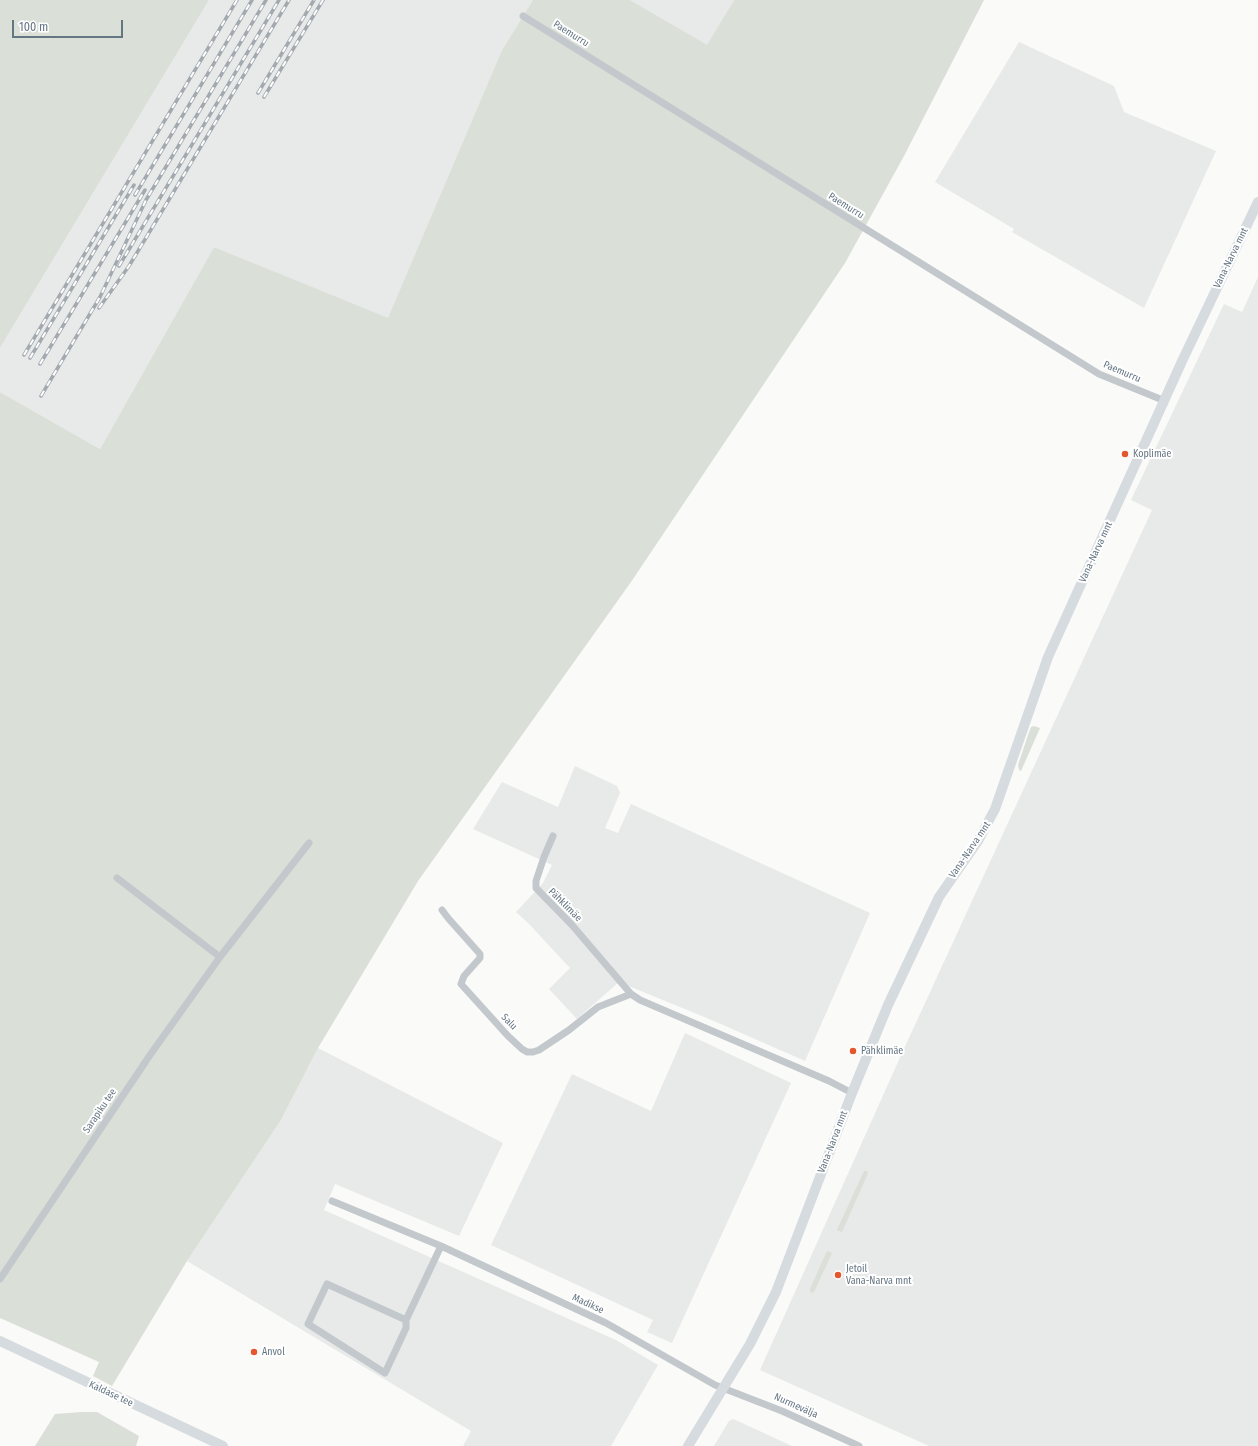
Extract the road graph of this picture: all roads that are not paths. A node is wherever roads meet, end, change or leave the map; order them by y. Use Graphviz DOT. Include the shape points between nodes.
graph roads {
  1 [pos="523,16"];
  2 [pos="1258,202"];
  3 [pos="1165,400"];
  4 [pos="553,836"];
  5 [pos="309,843"];
  6 [pos="117,878"];
  7 [pos="442,910"];
  8 [pos="220,957"];
  9 [pos="631,994"];
  10 [pos="852,1093"];
  11 [pos="332,1201"];
  12 [pos="440,1246"];
  13 [pos="0,1279"];
  14 [pos="406,1320"];
  15 [pos="0,1341"];
  16 [pos="723,1388"];
  17 [pos="223,1446"];
  18 [pos="688,1446"];
  19 [pos="859,1446"];
  1 -- 3 [label="street, Paemurru" via="1099,374"];
  2 -- 3 [label="main road, Vana-Narva mnt"];
  3 -- 10 [label="main road, Vana-Narva mnt" via="1048,657 995,809 978,841 935,903 888,1005"];
  4 -- 9 [label="street, Pähklimäe" via="536,881 536,888 572,925"];
  5 -- 8 [label="street, Sarapiku tee"];
  6 -- 8 [label="street"];
  7 -- 9 [label="street, Salu" via="480,954 480,958 464,976 461,984 527,1052 539,1050 598,1007"];
  8 -- 13 [label="street, Sarapiku tee" via="150,1055"];
  9 -- 10 [label="street, Pähklimäe"];
  10 -- 16 [label="main road, Vana-Narva mnt" via="776,1292 750,1344"];
  11 -- 12 [label="street, Madikse"];
  12 -- 14 [label="street"];
  12 -- 16 [label="street, Madikse" via="606,1323"];
  14 -- 14 [label="street" via="327,1284 308,1324 385,1373 406,1328"];
  15 -- 17 [label="main road, Kaldase tee"];
  16 -- 18 [label="main road, Vana-Narva mnt"];
  16 -- 19 [label="street, Nurmevälja" via="782,1410"];
}
